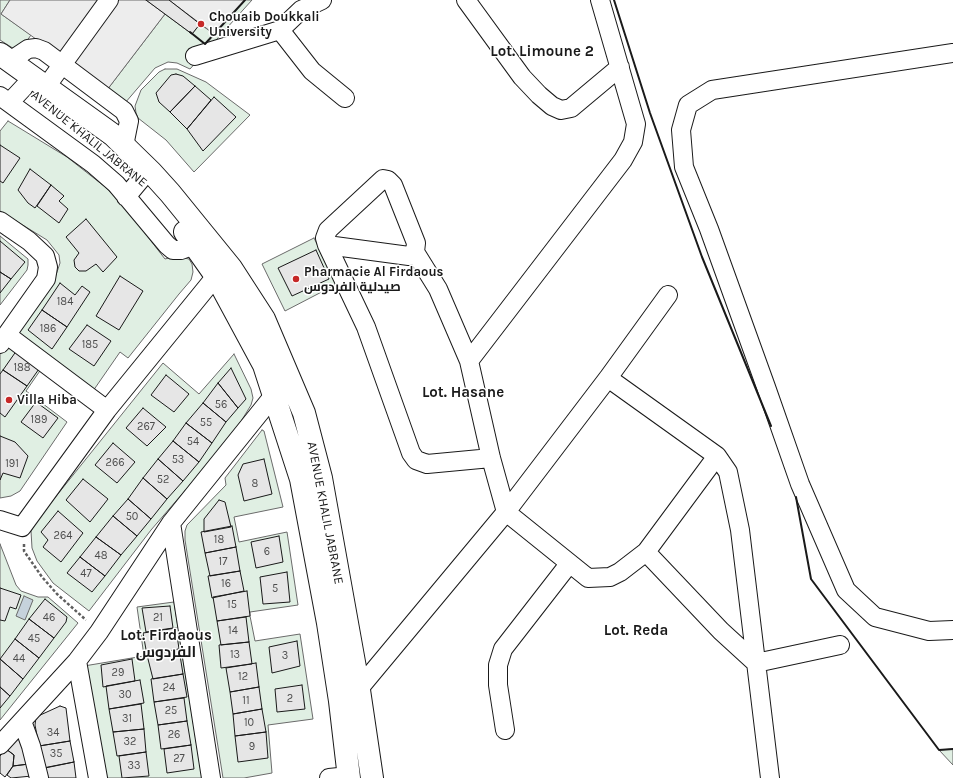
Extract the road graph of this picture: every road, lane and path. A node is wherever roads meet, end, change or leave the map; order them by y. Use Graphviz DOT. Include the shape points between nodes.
graph roads {
  1 [pos="108,0"];
  2 [pos="322,0"];
  3 [pos="466,0"];
  4 [pos="600,0"];
  5 [pos="280,30"];
  6 [pos="953,53"];
  7 [pos="195,56"];
  8 [pos="3,62"];
  9 [pos="61,64"];
  10 [pos="620,67"];
  11 [pos="46,87"];
  12 [pos="11,95"];
  13 [pos="345,98"];
  14 [pos="124,146"];
  15 [pos="141,179"];
  16 [pos="126,197"];
  17 [pos="0,221"];
  18 [pos="194,245"];
  19 [pos="327,246"];
  20 [pos="415,252"];
  21 [pos="223,272"];
  22 [pos="668,295"];
  23 [pos="3,340"];
  24 [pos="469,361"];
  25 [pos="608,378"];
  26 [pos="292,380"];
  27 [pos="274,394"];
  28 [pos="107,410"];
  29 [pos="717,456"];
  30 [pos="491,458"];
  31 [pos="313,489"];
  32 [pos="506,512"];
  33 [pos="0,520"];
  34 [pos="171,523"];
  35 [pos="22,527"];
  36 [pos="646,552"];
  37 [pos="569,564"];
  38 [pos="953,630"];
  39 [pos="99,632"];
  40 [pos="840,645"];
  41 [pos="76,661"];
  42 [pos="756,663"];
  43 [pos="359,690"];
  44 [pos="341,708"];
  45 [pos="22,721"];
  46 [pos="505,730"];
  47 [pos="0,745"];
  48 [pos="342,777"];
  49 [pos="38,778"];
  50 [pos="98,778"];
  51 [pos="211,778"];
  52 [pos="372,778"];
  53 [pos="770,778"];
  1 -- 9 [label="street"];
  2 -- 5 [label="street" via="301,10"];
  3 -- 10 [label="street" via="522,77 552,106 561,110 571,108"];
  4 -- 10 [label="street"];
  5 -- 7 [label="street"];
  5 -- 13 [label="street" via="312,71"];
  6 -- 38 [label="street" via="712,90 688,104 681,130 684,167 800,484 846,590 875,617 929,631"];
  8 -- 9 [label="street" via="28,49 36,48"];
  8 -- 11 [label="main road, AVENUE KHALIL JABRANE"];
  8 -- 12 [label="main road, AVENUE KHALIL JABRANE"];
  9 -- 11 [label="street"];
  9 -- 14 [label="street" via="124,111 129,121"];
  10 -- 24 [label="street" via="636,124 633,142 624,160"];
  11 -- 14 [label="main road, AVENUE KHALIL JABRANE" via="113,135"];
  12 -- 15 [label="main road, AVENUE KHALIL JABRANE" via="103,147"];
  12 -- 16 [label="street" via="116,184"];
  14 -- 21 [label="main road, AVENUE KHALIL JABRANE" via="170,193"];
  15 -- 16 [label="street"];
  15 -- 18 [label="main road, AVENUE KHALIL JABRANE"];
  16 -- 18 [label="street" via="173,250"];
  17 -- 23 [label="street" via="45,256 48,267 46,279"];
  18 -- 21 [label="main road, AVENUE KHALIL JABRANE"];
  19 -- 20 [label="street" via="409,256"];
  19 -- 20 [label="street" via="325,238 328,230 382,179 393,185 416,243"];
  19 -- 30 [label="street" via="366,327 411,453 416,460 427,464"];
  20 -- 24 [label="street" via="438,289"];
  21 -- 26 [label="main road, AVENUE KHALIL JABRANE" via="264,319"];
  21 -- 27 [label="main road, AVENUE KHALIL JABRANE"];
  21 -- 28 [label="street"];
  22 -- 25 [label="street"];
  23 -- 28 [label="street"];
  24 -- 30 [label="street"];
  25 -- 29 [label="street"];
  25 -- 32 [label="street"];
  26 -- 27 [label="street"];
  26 -- 31 [label="main road, AVENUE KHALIL JABRANE" via="304,413"];
  27 -- 31 [label="main road, AVENUE KHALIL JABRANE" via="301,479"];
  27 -- 34 [label="street"];
  28 -- 35 [label="street"];
  29 -- 36 [label="street"];
  29 -- 42 [label="street" via="728,472 734,493"];
  30 -- 32 [label="street"];
  31 -- 43 [label="main road, AVENUE KHALIL JABRANE"];
  31 -- 44 [label="main road, AVENUE KHALIL JABRANE"];
  32 -- 37 [label="street"];
  32 -- 43 [label="street"];
  33 -- 35 [label="street"];
  34 -- 39 [label="street"];
  34 -- 51 [label="street"];
  35 -- 39 [label="path" via="24,551 42,577"];
  36 -- 37 [label="street" via="620,572 600,579 588,578"];
  36 -- 42 [label="street" via="721,631"];
  37 -- 46 [label="street" via="502,650 498,679"];
  39 -- 41 [label="street"];
  40 -- 42 [label="street"];
  41 -- 45 [label="street"];
  41 -- 50 [label="street"];
  42 -- 53 [label="street"];
  43 -- 44 [label="street"];
  43 -- 52 [label="main road, AVENUE KHALIL JABRANE"];
  44 -- 48 [label="main road, AVENUE KHALIL JABRANE"];
  45 -- 47 [label="street"];
  45 -- 49 [label="street"];
}
